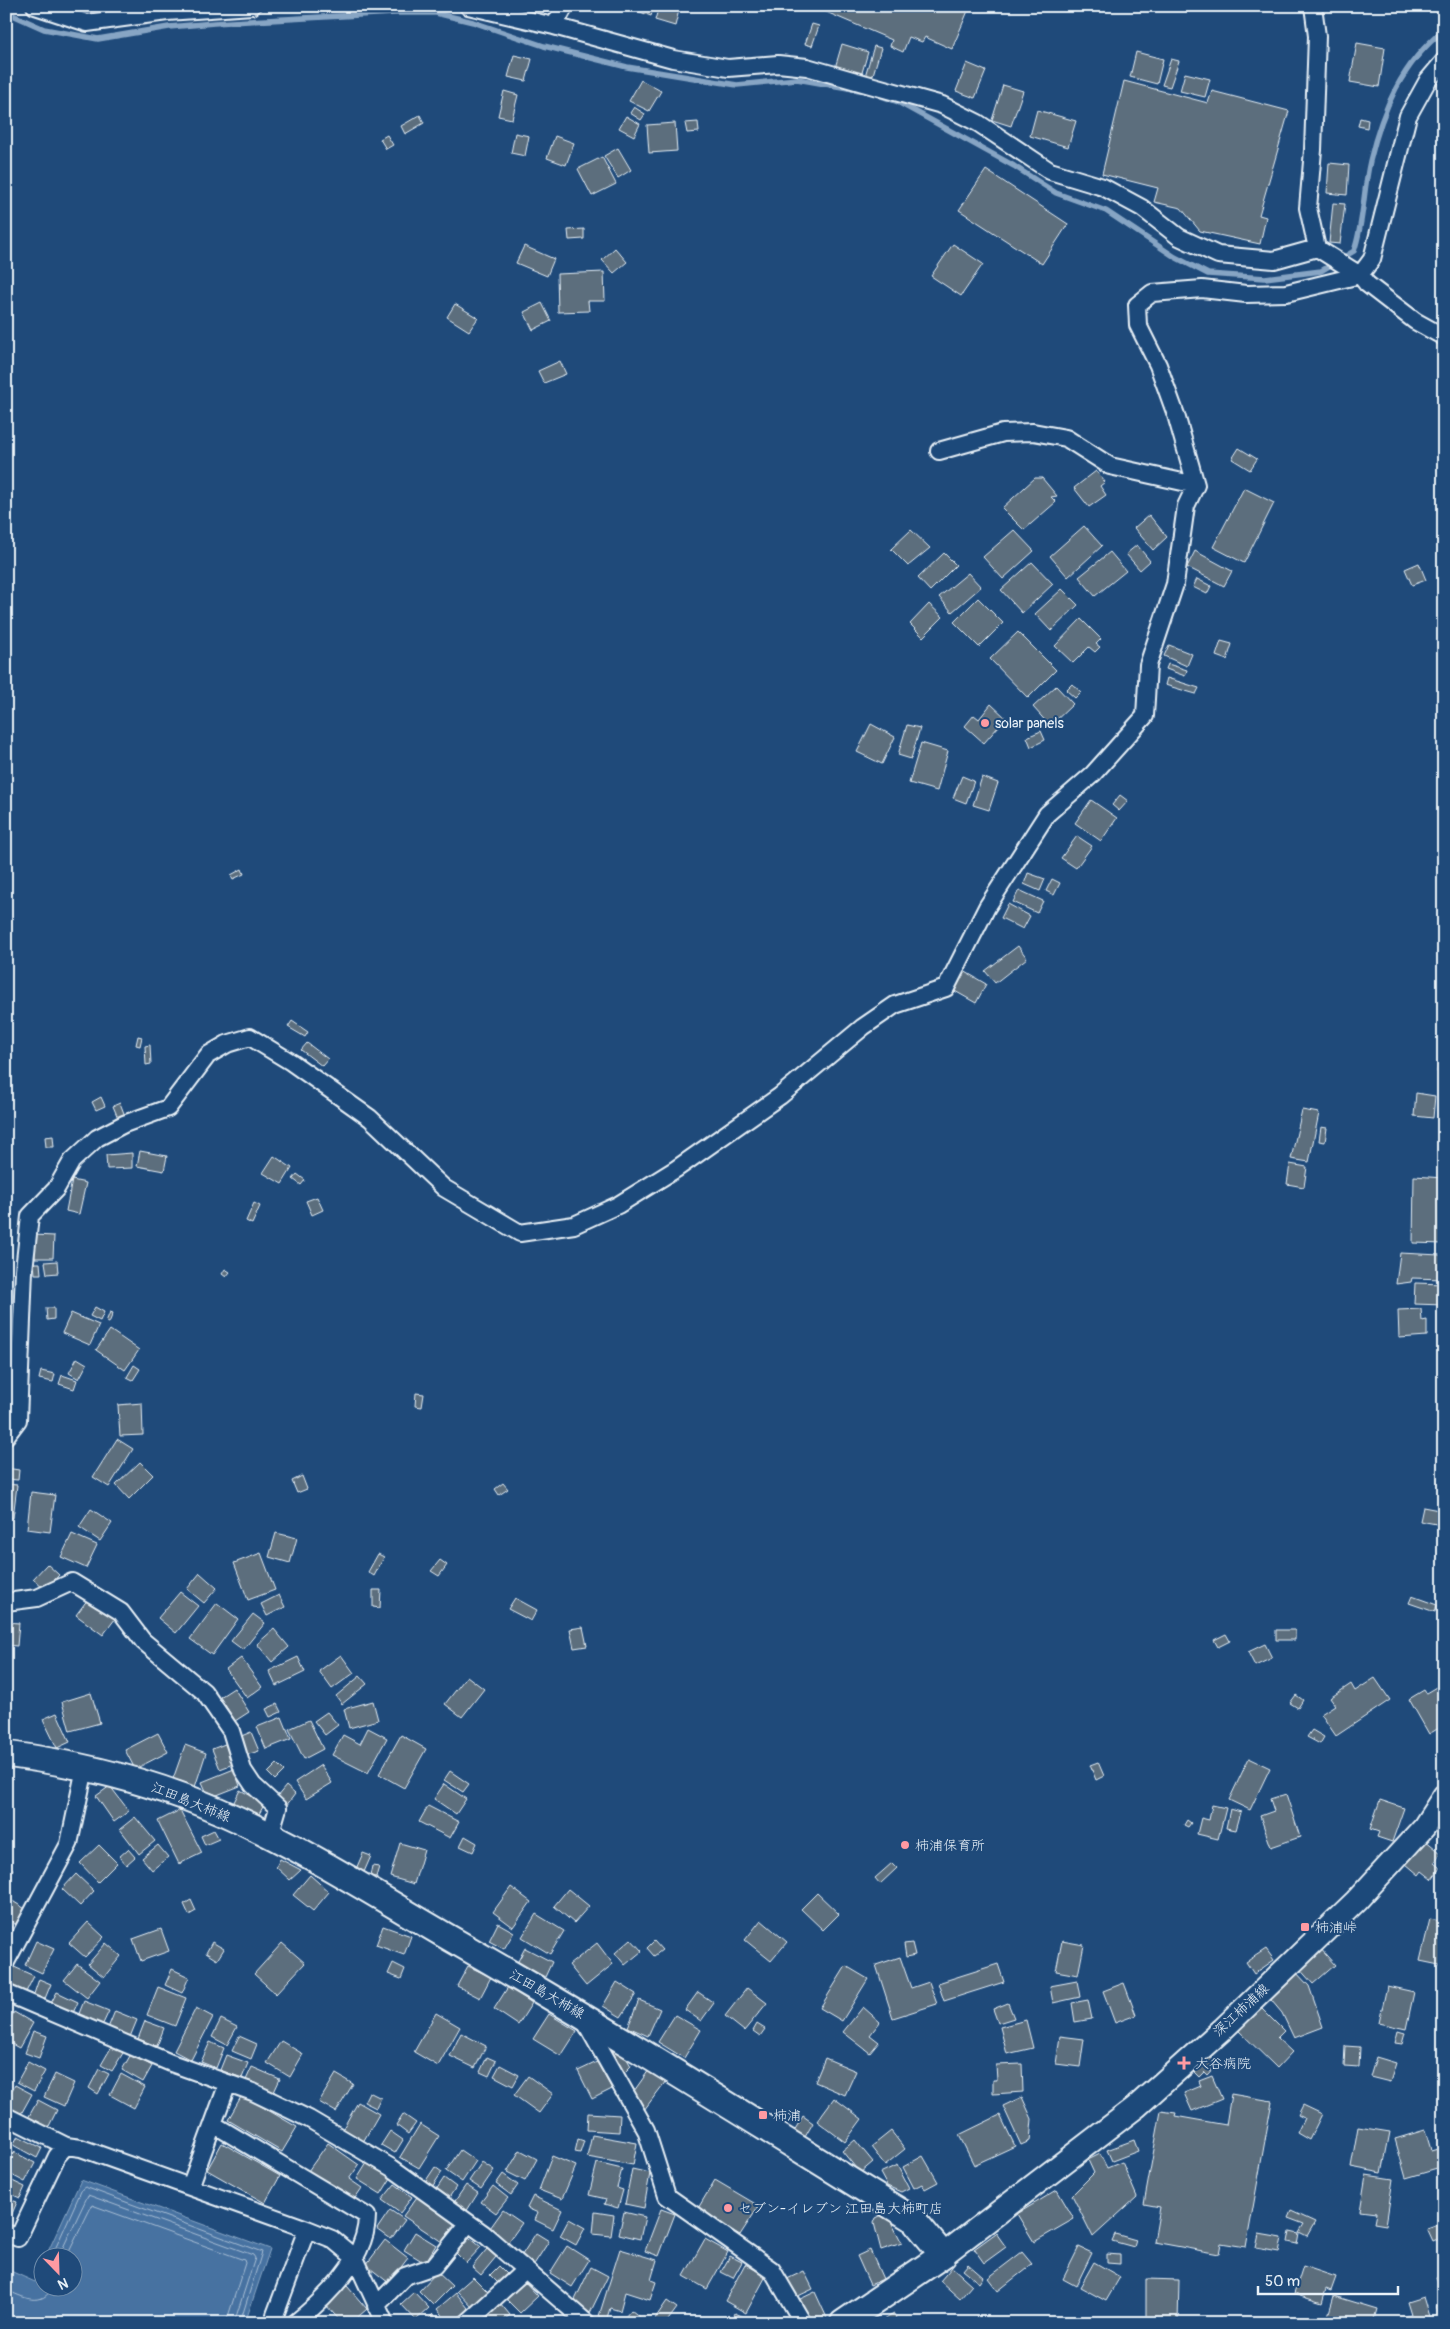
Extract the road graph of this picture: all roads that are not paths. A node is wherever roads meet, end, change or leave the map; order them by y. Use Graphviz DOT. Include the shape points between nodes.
graph roads {
  1 [pos="35,6"];
  2 [pos="252,6"];
  3 [pos="468,6"];
  4 [pos="565,6"];
  5 [pos="1313,6"];
  6 [pos="554,26"];
  7 [pos="1444,61"];
  8 [pos="1317,248"];
  9 [pos="1360,275"];
  10 [pos="1444,337"];
  11 [pos="939,450"];
  12 [pos="1196,486"];
  13 [pos="6,1436"];
  14 [pos="6,1602"];
  15 [pos="6,1754"];
  16 [pos="85,1768"];
  17 [pos="1444,1796"];
  18 [pos="270,1835"];
  19 [pos="6,1962"];
  20 [pos="6,1993"];
  21 [pos="580,2013"];
  22 [pos="228,2083"];
  23 [pos="6,2116"];
  24 [pos="212,2124"];
  25 [pos="66,2146"];
  26 [pos="190,2187"];
  27 [pos="468,2224"];
  28 [pos="307,2229"];
  29 [pos="6,2233"];
  30 [pos="943,2255"];
  31 [pos="355,2258"];
  32 [pos="525,2270"];
  33 [pos="376,2306"];
  34 [pos="578,2320"];
  35 [pos="274,2323"];
  36 [pos="294,2323"];
  37 [pos="385,2323"];
  38 [pos="467,2323"];
  39 [pos="803,2323"];
  40 [pos="843,2323"];
  1 -- 2 [label="street" via="87,23 167,12"];
  3 -- 6 [label="street"];
  4 -- 6 [label="street"];
  5 -- 8 [label="street" via="1317,36 1308,208"];
  6 -- 8 [label="street" via="673,59 728,68 778,64 806,67 942,105 978,122 1050,171 1103,187 1142,208 1179,237 1218,255 1274,260"];
  7 -- 9 [label="street" via="1428,80 1408,116 1372,259"];
  8 -- 9 [label="street"];
  9 -- 10 [label="street" via="1415,321"];
  9 -- 12 [label="street" via="1286,294 1246,294 1202,288 1152,293 1138,305 1138,325 1158,365"];
  11 -- 12 [label="street" via="1003,433 1033,432 1066,438 1110,466"];
  12 -- 13 [label="street" via="1186,506 1175,584 1148,665 1145,716 1093,774 1047,814 987,907 946,988 895,1005 780,1096 676,1169 618,1205 574,1225 520,1233 444,1188 370,1118 291,1062 250,1037 227,1044 208,1055 168,1108 97,1138 72,1161 56,1189 30,1216 24,1270 18,1420"];
  14 -- 18 [label="street" via="37,1598 72,1582 121,1612 143,1641 204,1692 231,1731 243,1770 253,1785 278,1808"];
  15 -- 16 [label="main road, 江田島大柿線"];
  16 -- 18 [label="main road, 江田島大柿線" via="184,1796"];
  16 -- 19 [label="street" via="69,1844"];
  17 -- 30 [label="main road, 深江柿浦線" via="1424,1827 1356,1901 1223,2028 1136,2107"];
  18 -- 21 [label="main road, 江田島大柿線"];
  20 -- 22 [label="street" via="171,2063"];
  21 -- 30 [label="main road, 江田島大柿線" via="914,2220"];
  21 -- 39 [label="street" via="646,2130 667,2196 772,2270"];
  22 -- 24 [label="street"];
  22 -- 27 [label="street" via="309,2119 392,2168"];
  23 -- 25 [label="street"];
  24 -- 26 [label="street"];
  24 -- 31 [label="street" via="367,2216 367,2226"];
  25 -- 26 [label="street" via="81,2148"];
  25 -- 29 [label="street" via="57,2156 18,2238"];
  26 -- 28 [label="street"];
  27 -- 32 [label="street"];
  27 -- 33 [label="street" via="434,2266 405,2276"];
  28 -- 31 [label="street" via="332,2239"];
  28 -- 35 [label="street"];
  30 -- 40 [label="main road"];
  31 -- 33 [label="street"];
  31 -- 36 [label="street" via="337,2283"];
  32 -- 34 [label="street"];
  32 -- 38 [label="street"];
  33 -- 37 [label="street"];
}
